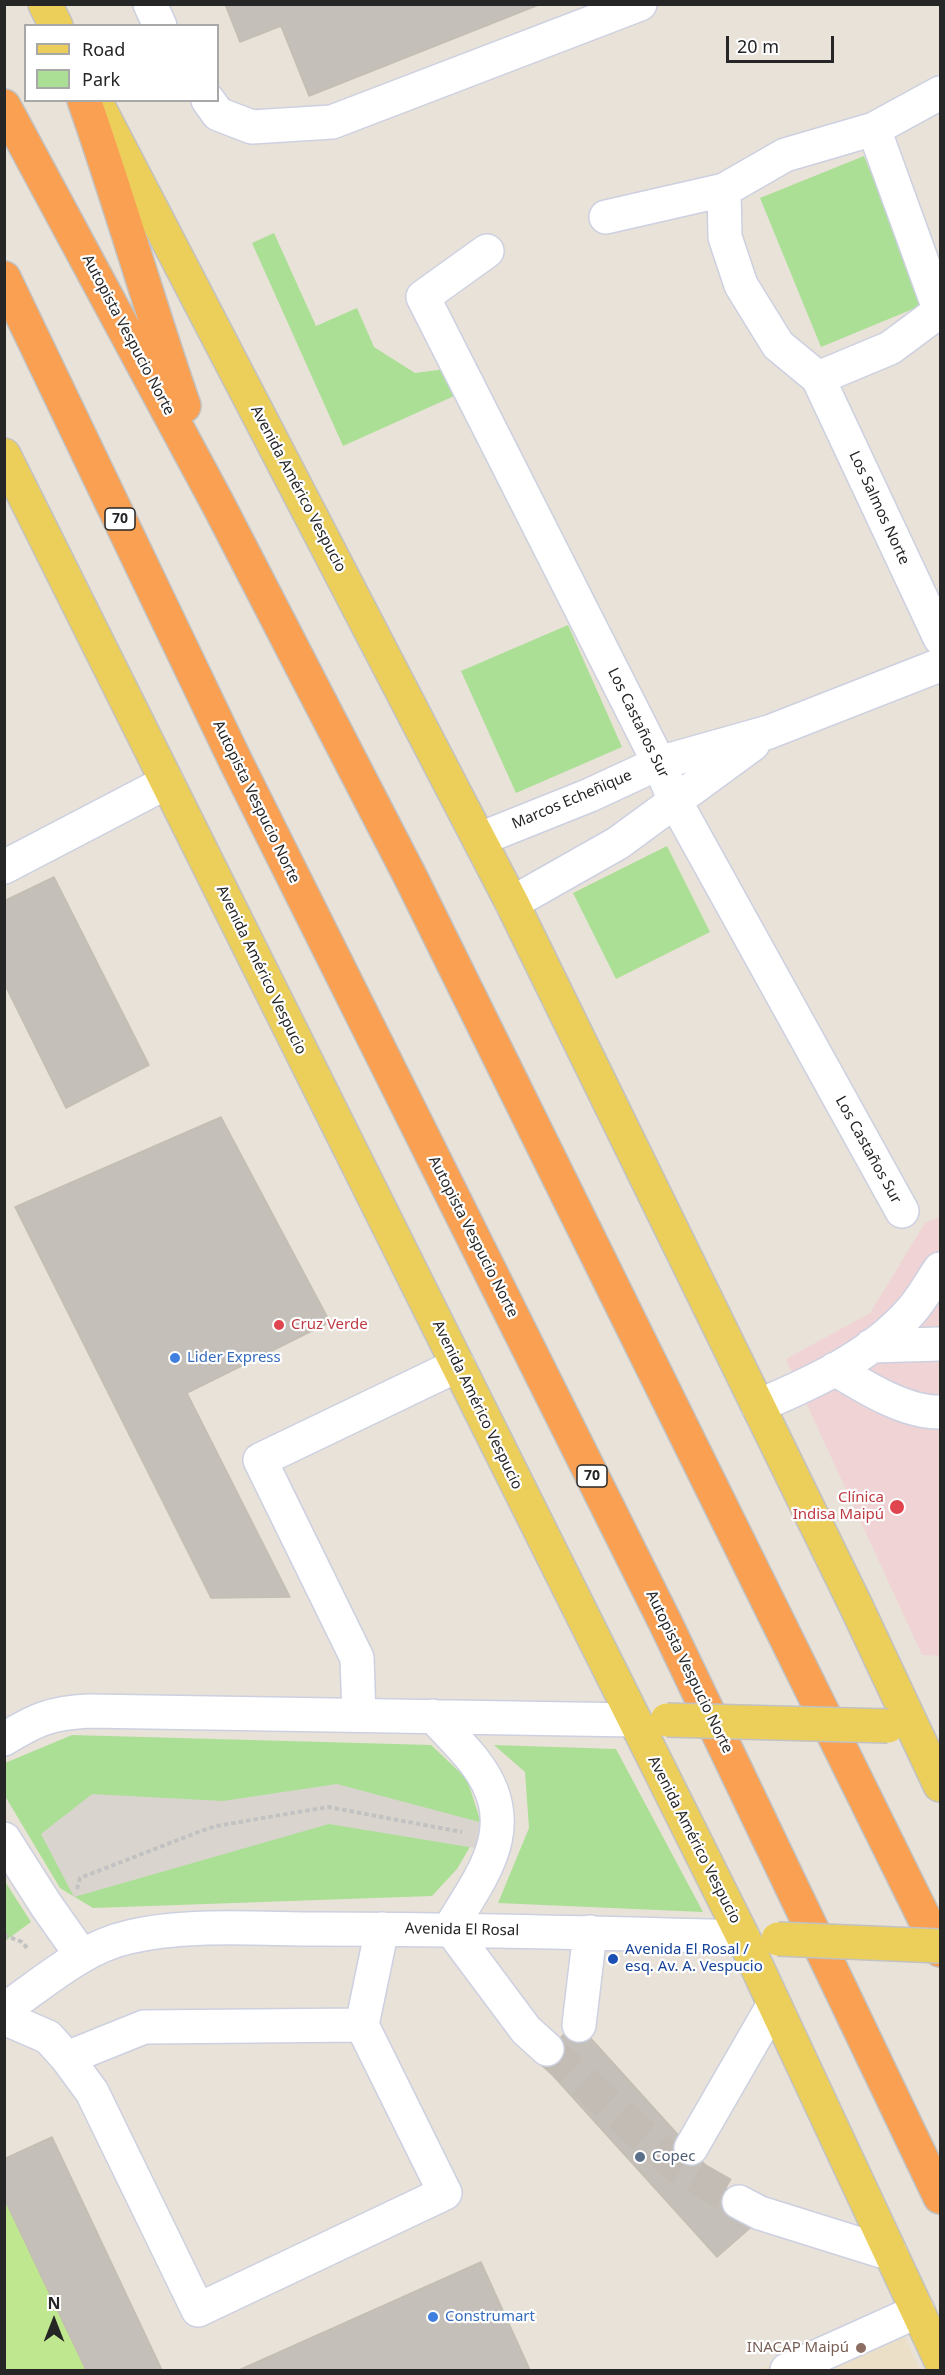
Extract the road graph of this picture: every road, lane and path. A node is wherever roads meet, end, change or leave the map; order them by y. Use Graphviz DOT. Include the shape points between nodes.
graph roads {
  1 [pos="45,4"];
  2 [pos="150,4"];
  3 [pos="640,4"];
  4 [pos="55,24"];
  5 [pos="159,24"];
  6 [pos="940,93"];
  7 [pos="85,102"];
  8 [pos="96,102"];
  9 [pos="209,102"];
  10 [pos="4,106"];
  11 [pos="874,129"];
  12 [pos="724,190"];
  13 [pos="606,217"];
  14 [pos="487,251"];
  15 [pos="4,278"];
  16 [pos="940,311"];
  17 [pos="818,378"];
  18 [pos="4,455"];
  19 [pos="218,504"];
  20 [pos="940,638"];
  21 [pos="940,665"];
  22 [pos="769,732"];
  23 [pos="659,763"];
  24 [pos="167,782"];
  25 [pos="675,801"];
  26 [pos="480,839"];
  27 [pos="4,867"];
  28 [pos="512,903"];
  29 [pos="902,1211"];
  30 [pos="940,1269"];
  31 [pos="940,1299"];
  32 [pos="910,1312"];
  33 [pos="940,1344"];
  34 [pos="871,1346"];
  35 [pos="458,1365"];
  36 [pos="835,1369"];
  37 [pos="758,1406"];
  38 [pos="940,1412"];
  39 [pos="359,1715"];
  40 [pos="433,1716"];
  41 [pos="634,1720"];
  42 [pos="914,1727"];
  43 [pos="4,1739"];
  44 [pos="940,1785"];
  45 [pos="496,1838"];
  46 [pos="4,1839"];
  47 [pos="56,1920"];
  48 [pos="450,1928"];
  49 [pos="382,1929"];
  50 [pos="590,1932"];
  51 [pos="4,1935"];
  52 [pos="743,1937"];
  53 [pos="940,1948"];
  54 [pos="82,1956"];
  55 [pos="774,2004"];
  56 [pos="4,2010"];
  57 [pos="4,2018"];
  58 [pos="362,2025"];
  59 [pos="579,2025"];
  60 [pos="547,2049"];
  61 [pos="67,2058"];
  62 [pos="691,2148"];
  63 [pos="940,2197"];
  64 [pos="739,2202"];
  65 [pos="891,2254"];
  66 [pos="918,2311"];
  67 [pos="940,2359"];
  68 [pos="787,2370"];
  1 -- 4 [label="main road"];
  2 -- 5 [label="street"];
  3 -- 9 [label="street" via="332,122 252,127 218,114"];
  6 -- 11 [label="street"];
  7 -- 19 [label="highway"];
  8 -- 26 [label="main road, Avenida Américo Vespucio"];
  10 -- 19 [label="highway, Autopista Vespucio Norte"];
  11 -- 12 [label="street" via="785,155"];
  11 -- 16 [label="street"];
  12 -- 13 [label="street"];
  12 -- 17 [label="street, Los Salmos Norte" via="725,237 741,285 778,345"];
  14 -- 23 [label="street, Los Castaños Sur" via="423,297"];
  15 -- 63 [label="highway, Autopista Vespucio Norte / 70" via="235,760 665,1622"];
  16 -- 17 [label="street" via="890,348"];
  17 -- 20 [label="street, Los Salmos Norte"];
  18 -- 24 [label="main road, Avenida Américo Vespucio"];
  19 -- 53 [label="highway, Autopista Vespucio Norte" via="410,876"];
  21 -- 22 [label="street, Marcos Echeñique"];
  22 -- 23 [label="street, Marcos Echeñique"];
  22 -- 25 [label="street, Marcos Echeñique"];
  23 -- 25 [label="street, Los Castaños Sur"];
  23 -- 26 [label="street, Marcos Echeñique"];
  24 -- 27 [label="street"];
  24 -- 35 [label="main road, Avenida Américo Vespucio"];
  25 -- 28 [label="street, Marcos Echeñique" via="618,843"];
  25 -- 29 [label="street, Los Castaños Sur"];
  26 -- 28 [label="main road, Avenida Américo Vespucio"];
  28 -- 37 [label="main road, Avenida Américo Vespucio"];
  30 -- 32 [label="street"];
  31 -- 32 [label="street"];
  32 -- 34 [label="street"];
  33 -- 34 [label="street"];
  34 -- 36 [label="street"];
  35 -- 39 [label="street" via="260,1460 357,1658"];
  35 -- 41 [label="main road, Avenida Américo Vespucio"];
  36 -- 37 [label="street"];
  36 -- 38 [label="street" via="897,1402"];
  37 -- 42 [label="main road, Avenida Américo Vespucio"];
  39 -- 40 [label="street"];
  39 -- 43 [label="street" via="66,1712 48,1715"];
  40 -- 41 [label="street"];
  40 -- 45 [label="street" via="474,1761 493,1793 498,1808"];
  41 -- 42 [label="main road, bridge"];
  41 -- 52 [label="main road, Avenida Américo Vespucio"];
  42 -- 44 [label="main road, Avenida Américo Vespucio"];
  45 -- 47 [label="path" via="328,1807 216,1826 80,1878 70,1909"];
  45 -- 48 [label="street" via="482,1876"];
  46 -- 47 [label="street"];
  47 -- 51 [label="path" via="22,1942"];
  47 -- 54 [label="street"];
  48 -- 49 [label="street, Avenida El Rosal"];
  48 -- 50 [label="street, Avenida El Rosal"];
  48 -- 60 [label="street" via="526,2030"];
  49 -- 54 [label="street, Avenida El Rosal" via="160,1932 129,1937"];
  49 -- 58 [label="street"];
  50 -- 52 [label="street, Avenida El Rosal"];
  50 -- 59 [label="street"];
  52 -- 53 [label="main road, Avenida El Rosal, bridge"];
  52 -- 55 [label="main road, Avenida Américo Vespucio"];
  54 -- 56 [label="street, Avenida El Rosal"];
  55 -- 62 [label="street"];
  55 -- 65 [label="main road, Avenida Américo Vespucio"];
  57 -- 61 [label="street" via="48,2037"];
  58 -- 61 [label="street" via="144,2027"];
  58 -- 61 [label="street" via="445,2193 198,2310 92,2092"];
  64 -- 65 [label="street" via="760,2214"];
  65 -- 66 [label="main road, Avenida Américo Vespucio"];
  66 -- 67 [label="main road, Avenida Américo Vespucio"];
  66 -- 68 [label="street"];
}
